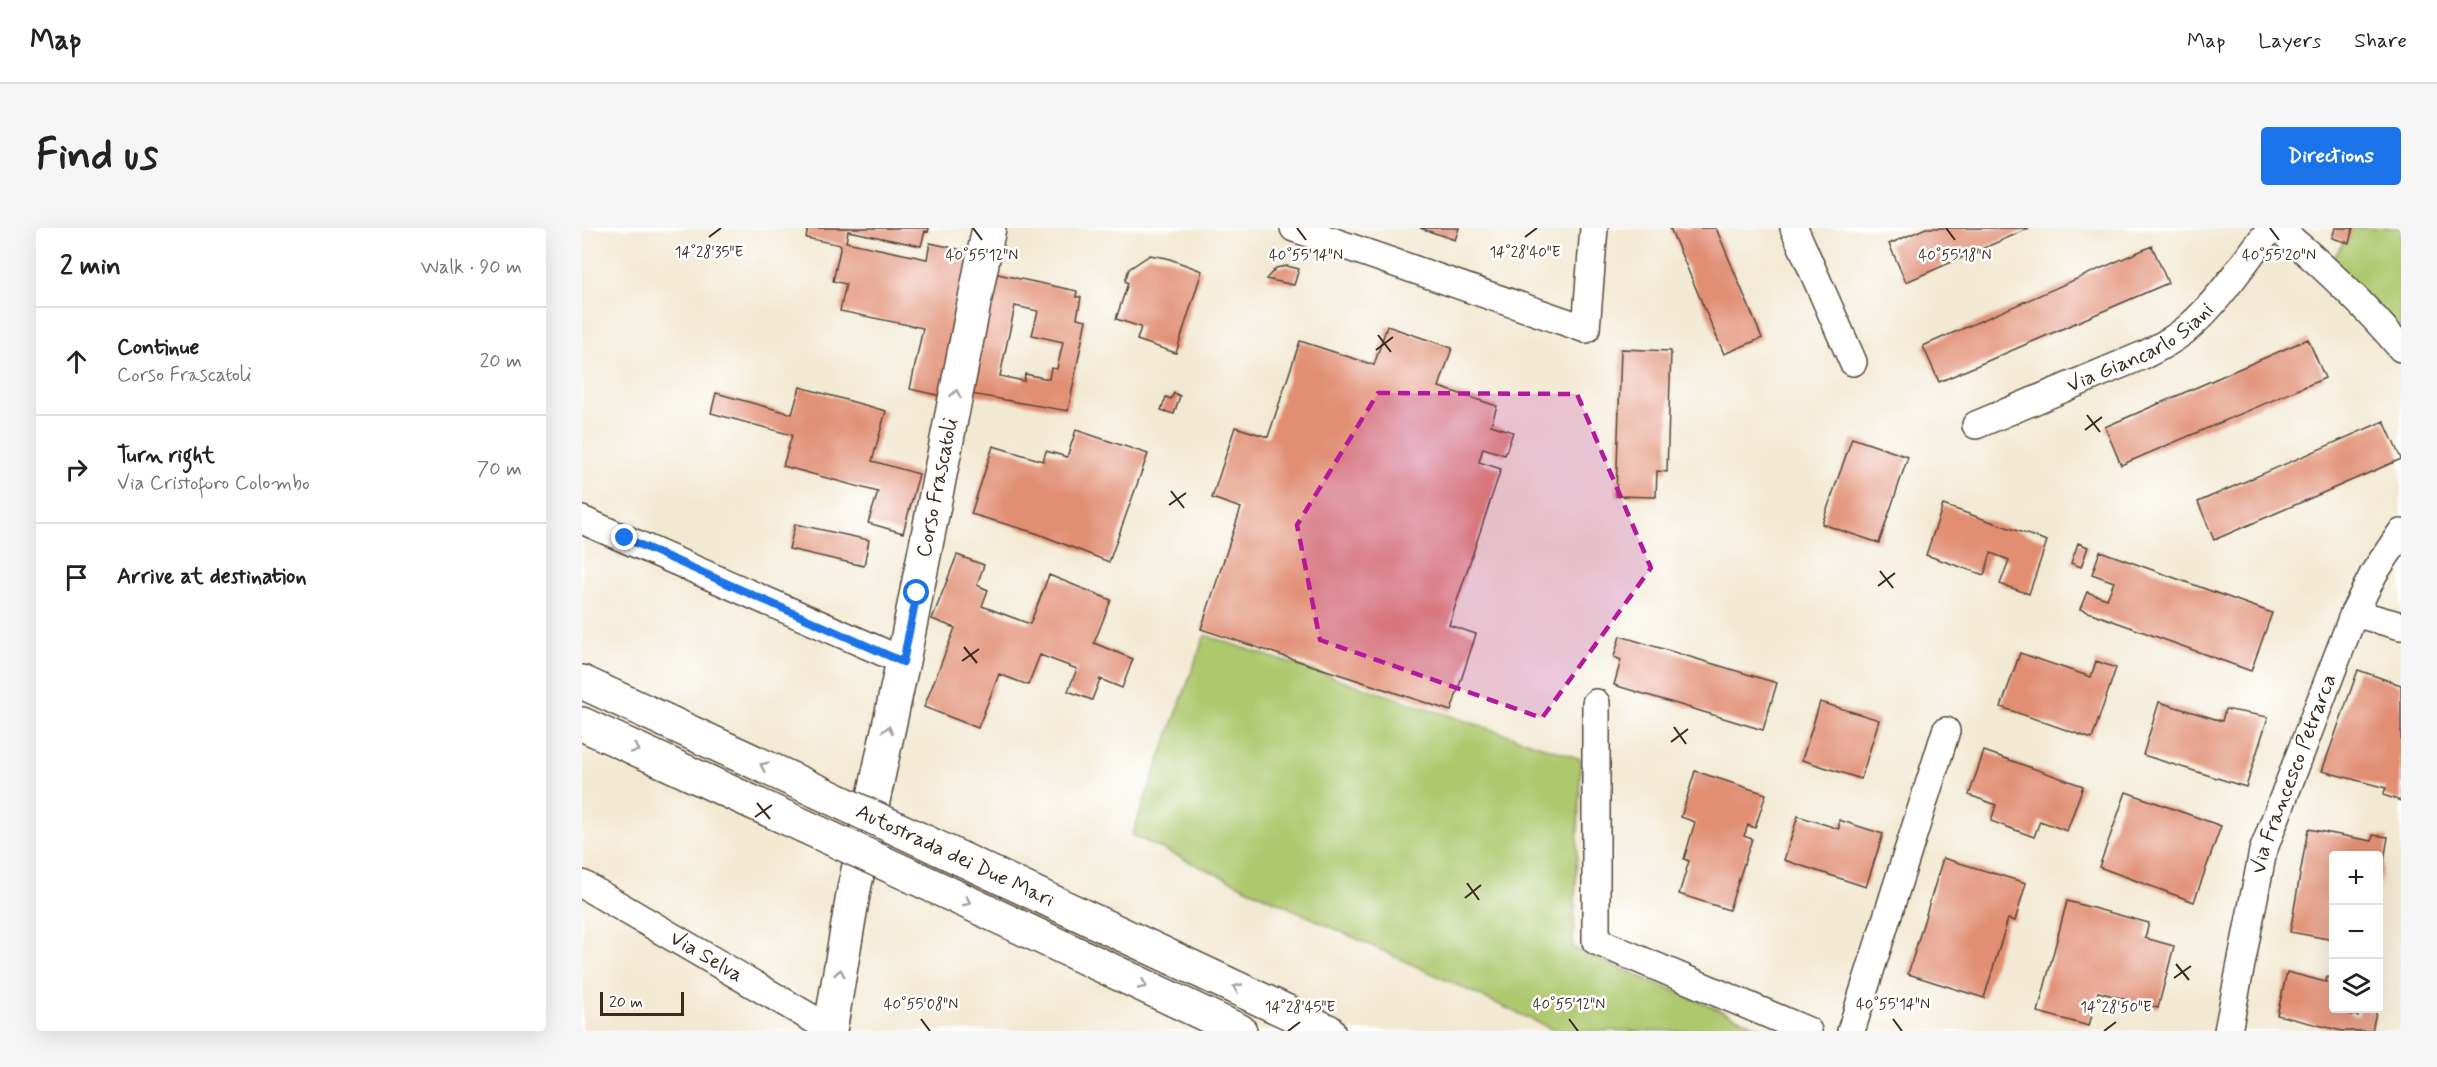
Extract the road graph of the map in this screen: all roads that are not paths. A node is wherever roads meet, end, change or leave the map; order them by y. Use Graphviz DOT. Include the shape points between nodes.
graph roads {
  1 [pos="989,228"];
  2 [pos="1294,228"];
  3 [pos="1594,228"];
  4 [pos="2271,228"];
  5 [pos="2278,228"];
  6 [pos="1796,229"];
  7 [pos="2401,348"];
  8 [pos="1852,362"];
  9 [pos="1976,424"];
  10 [pos="582,520"];
  11 [pos="2401,533"];
  12 [pos="2354,613"];
  13 [pos="2401,626"];
  14 [pos="903,662"];
  15 [pos="582,682"];
  16 [pos="1596,703"];
  17 [pos="582,724"];
  18 [pos="1946,731"];
  19 [pos="582,884"];
  20 [pos="830,1030"];
  21 [pos="1240,1031"];
  22 [pos="1328,1031"];
  23 [pos="1808,1031"];
  24 [pos="1851,1031"];
  25 [pos="2228,1031"];
  14 -- 1 [label="main road, Corso Frascatoli, one-way"];
  2 -- 3 [label="street" via="1586,329"];
  4 -- 9 [label="street, Via Giancarlo Siani" via="2208,308 2170,342"];
  5 -- 7 [label="street" via="2365,305"];
  6 -- 8 [label="street"];
  10 -- 14 [label="street"];
  11 -- 12 [label="street, Via Francesco Petrarca" via="2374,573"];
  12 -- 13 [label="street"];
  12 -- 25 [label="street, Via Francesco Petrarca" via="2263,851"];
  20 -- 14 [label="main road, Corso Frascatoli, one-way" via="854,889"];
  22 -- 15 [label="main road, Autostrada dei Due Mari, one-way, bridge"];
  16 -- 23 [label="street" via="1596,941"];
  17 -- 21 [label="main road, Autostrada dei Due Mari, one-way, bridge"];
  18 -- 24 [label="street"];
  19 -- 20 [label="street, Via Selva"];
}
